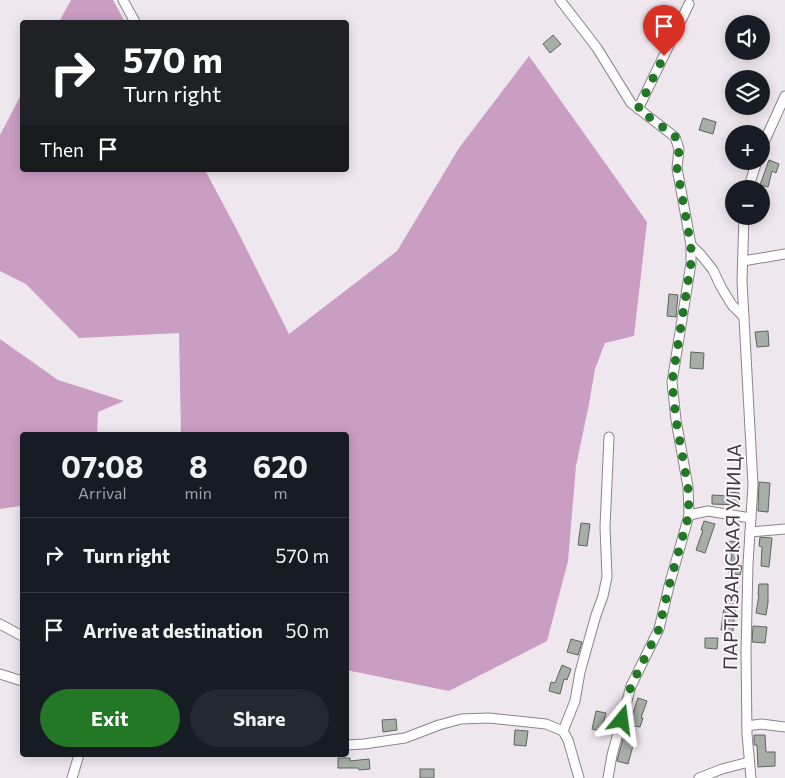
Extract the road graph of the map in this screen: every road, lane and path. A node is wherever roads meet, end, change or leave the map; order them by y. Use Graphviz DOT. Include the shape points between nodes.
graph roads {
  1 [pos="123,0"];
  2 [pos="560,0"];
  3 [pos="689,4"];
  4 [pos="134,20"];
  5 [pos="785,96"];
  6 [pos="638,109"];
  7 [pos="770,129"];
  8 [pos="744,225"];
  9 [pos="691,246"];
  10 [pos="785,254"];
  11 [pos="743,261"];
  12 [pos="744,317"];
  13 [pos="609,437"];
  14 [pos="689,514"];
  15 [pos="751,518"];
  16 [pos="785,529"];
  17 [pos="750,532"];
  18 [pos="0,624"];
  19 [pos="20,635"];
  20 [pos="0,674"];
  21 [pos="20,680"];
  22 [pos="747,726"];
  23 [pos="785,727"];
  24 [pos="563,731"];
  25 [pos="349,746"];
  26 [pos="78,757"];
  27 [pos="749,762"];
  28 [pos="72,778"];
  29 [pos="579,778"];
  30 [pos="608,778"];
  31 [pos="699,778"];
  32 [pos="751,778"];
  1 -- 4 [label="street"];
  2 -- 6 [label="street"];
  3 -- 6 [label="street"];
  5 -- 7 [label="street"];
  6 -- 9 [label="street" via="675,136 679,150 677,168"];
  8 -- 11 [label="street, ПАРТИЗАНСКАЯ УЛИЦА"];
  9 -- 12 [label="street" via="713,270 732,306"];
  9 -- 14 [label="street" via="672,382"];
  10 -- 11 [label="street"];
  11 -- 12 [label="street, ПАРТИЗАНСКАЯ УЛИЦА"];
  12 -- 15 [label="street, ПАРТИЗАНСКАЯ УЛИЦА" via="753,485"];
  13 -- 24 [label="street" via="605,527 607,577 575,701"];
  14 -- 15 [label="street" via="708,511"];
  14 -- 30 [label="street" via="659,629 631,686"];
  15 -- 17 [label="street, ПАРТИЗАНСКАЯ УЛИЦА"];
  16 -- 17 [label="street"];
  17 -- 22 [label="street, ПАРТИЗАНСКАЯ УЛИЦА"];
  18 -- 19 [label="street"];
  20 -- 21 [label="street"];
  22 -- 23 [label="street"];
  22 -- 27 [label="street, ПАРТИЗАНСКАЯ УЛИЦА"];
  24 -- 25 [label="street" via="546,724 461,718 405,738"];
  24 -- 29 [label="street"];
  26 -- 28 [label="street"];
  27 -- 31 [label="street"];
  27 -- 32 [label="street, ПАРТИЗАНСКАЯ УЛИЦА"];
}
